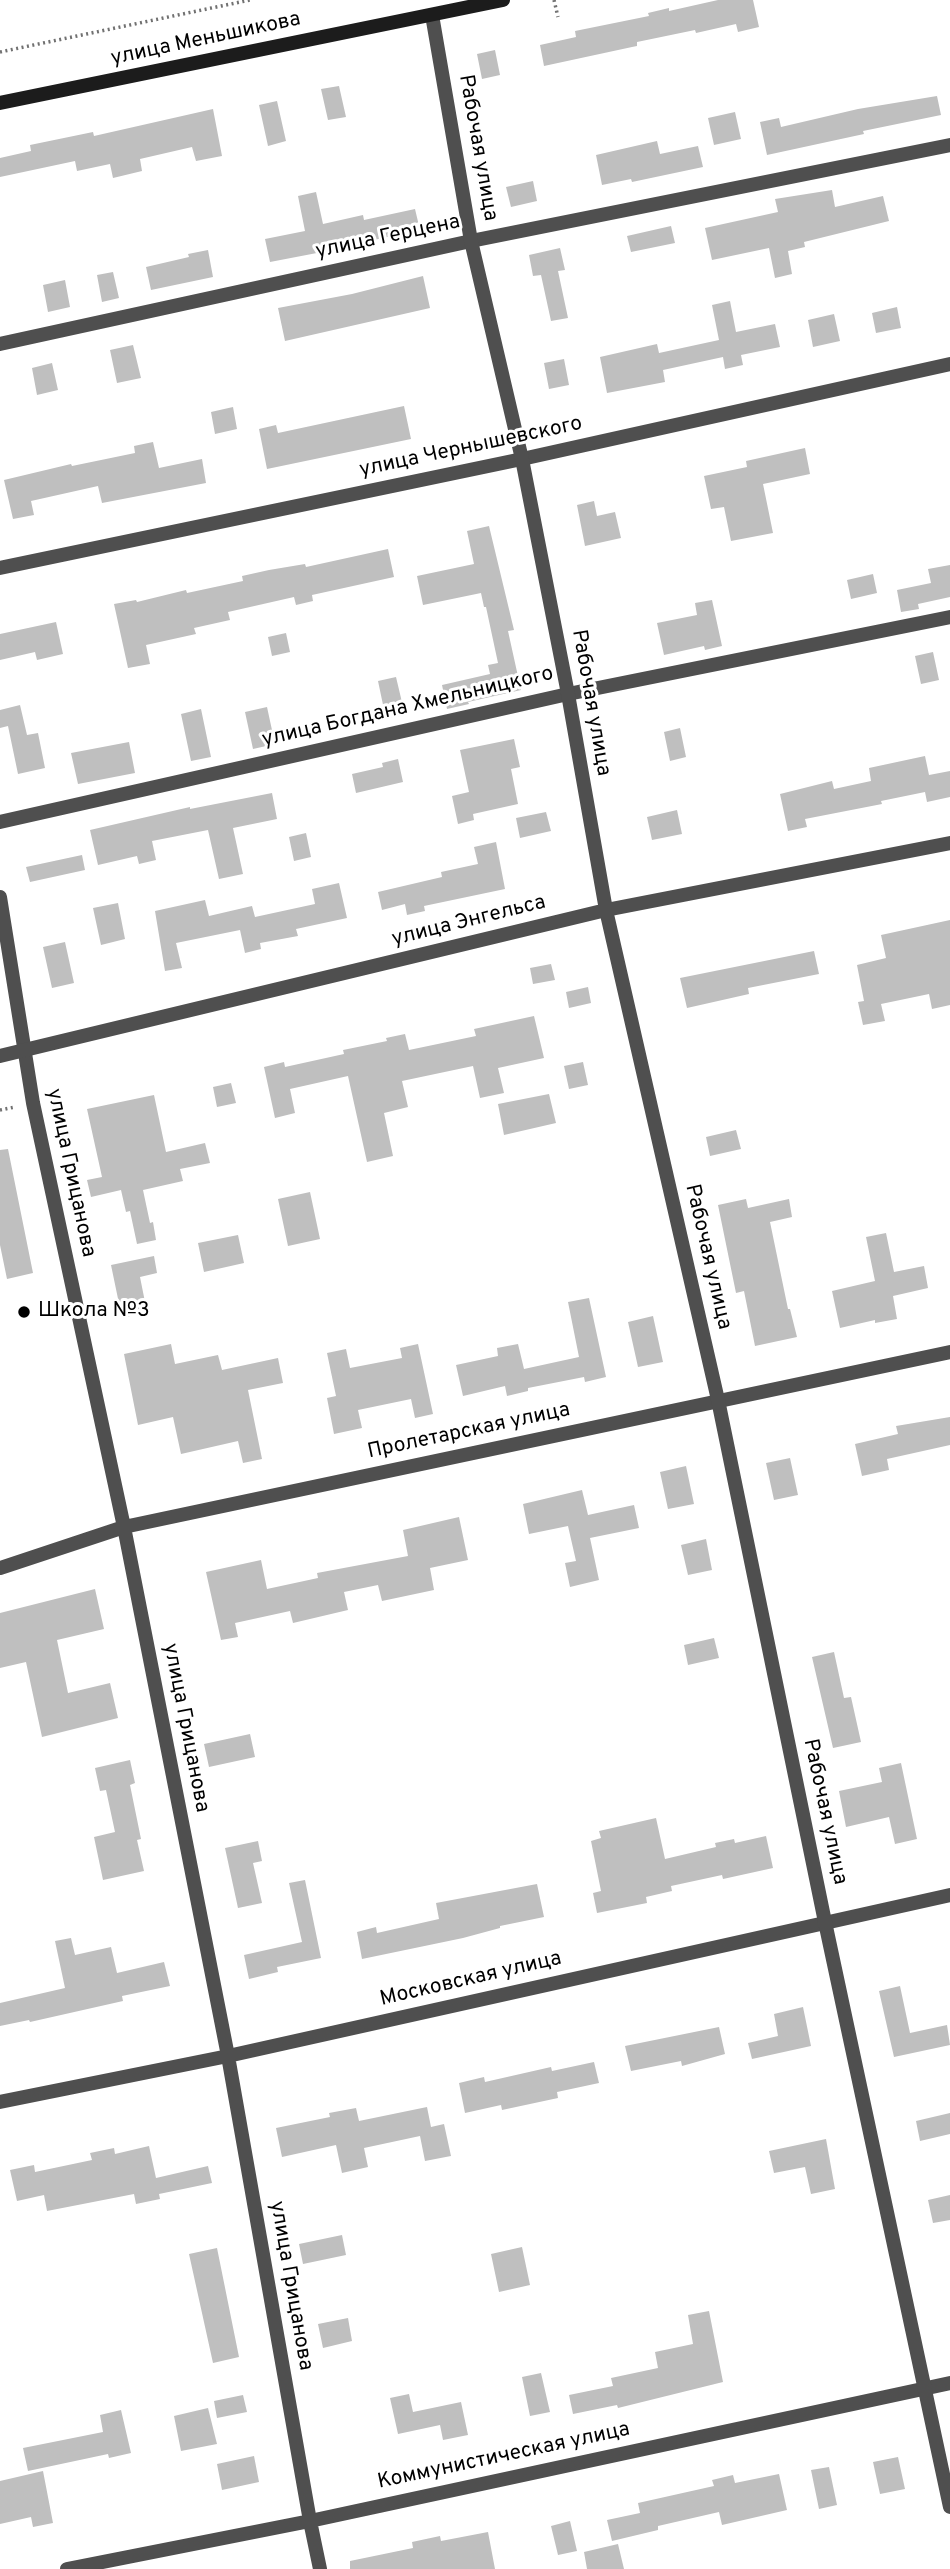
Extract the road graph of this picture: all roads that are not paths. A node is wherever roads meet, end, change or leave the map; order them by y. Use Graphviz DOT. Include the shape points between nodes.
graph roads {
  1 [pos="503,0"];
  2 [pos="432,15"];
  3 [pos="0,103"];
  4 [pos="950,145"];
  5 [pos="471,241"];
  6 [pos="0,344"];
  7 [pos="950,364"];
  8 [pos="522,459"];
  9 [pos="0,568"];
  10 [pos="950,617"];
  11 [pos="568,694"];
  12 [pos="0,822"];
  13 [pos="950,843"];
  14 [pos="0,897"];
  15 [pos="606,911"];
  16 [pos="26,1050"];
  17 [pos="0,1056"];
  18 [pos="950,1352"];
  19 [pos="719,1400"];
  20 [pos="124,1527"];
  21 [pos="0,1568"];
  22 [pos="950,1895"];
  23 [pos="825,1922"];
  24 [pos="228,2056"];
  25 [pos="0,2102"];
  26 [pos="950,2383"];
  27 [pos="925,2388"];
  28 [pos="950,2507"];
  29 [pos="310,2521"];
  30 [pos="66,2569"];
  31 [pos="320,2569"];
  1 -- 2 [label="main road, улица Меньшикова"];
  2 -- 3 [label="main road, улица Меньшикова"];
  2 -- 5 [label="street, Рабочая улица"];
  4 -- 5 [label="street, улица Герцена"];
  5 -- 6 [label="street, улица Герцена"];
  5 -- 8 [label="street, Рабочая улица"];
  7 -- 8 [label="street, улица Чернышевского"];
  8 -- 9 [label="street, улица Чернышевского"];
  8 -- 11 [label="street, Рабочая улица"];
  10 -- 11 [label="street, улица Богдана Хмельницкого"];
  11 -- 12 [label="street, улица Богдана Хмельницкого"];
  11 -- 15 [label="street, Рабочая улица"];
  13 -- 15 [label="street, улица Энгельса"];
  14 -- 16 [label="street, улица Грицанова"];
  15 -- 16 [label="street, улица Энгельса"];
  15 -- 19 [label="street, Рабочая улица"];
  16 -- 17 [label="street, улица Энгельса"];
  16 -- 20 [label="street, улица Грицанова"];
  18 -- 19 [label="street, Пролетарская улица"];
  19 -- 20 [label="street, Пролетарская улица"];
  19 -- 23 [label="street, Рабочая улица"];
  20 -- 21 [label="street, Пролетарская улица"];
  20 -- 24 [label="street, улица Грицанова"];
  22 -- 23 [label="street, Московская улица"];
  23 -- 24 [label="street, Московская улица"];
  23 -- 27 [label="street, Рабочая улица"];
  24 -- 25 [label="street, Московская улица"];
  24 -- 29 [label="street, улица Грицанова"];
  26 -- 27 [label="street, Коммунистическая улица"];
  27 -- 28 [label="street, Рабочая улица"];
  27 -- 29 [label="street, Коммунистическая улица"];
  29 -- 30 [label="street, Коммунистическая улица"];
  29 -- 31 [label="street, улица Грицанова"];
}
